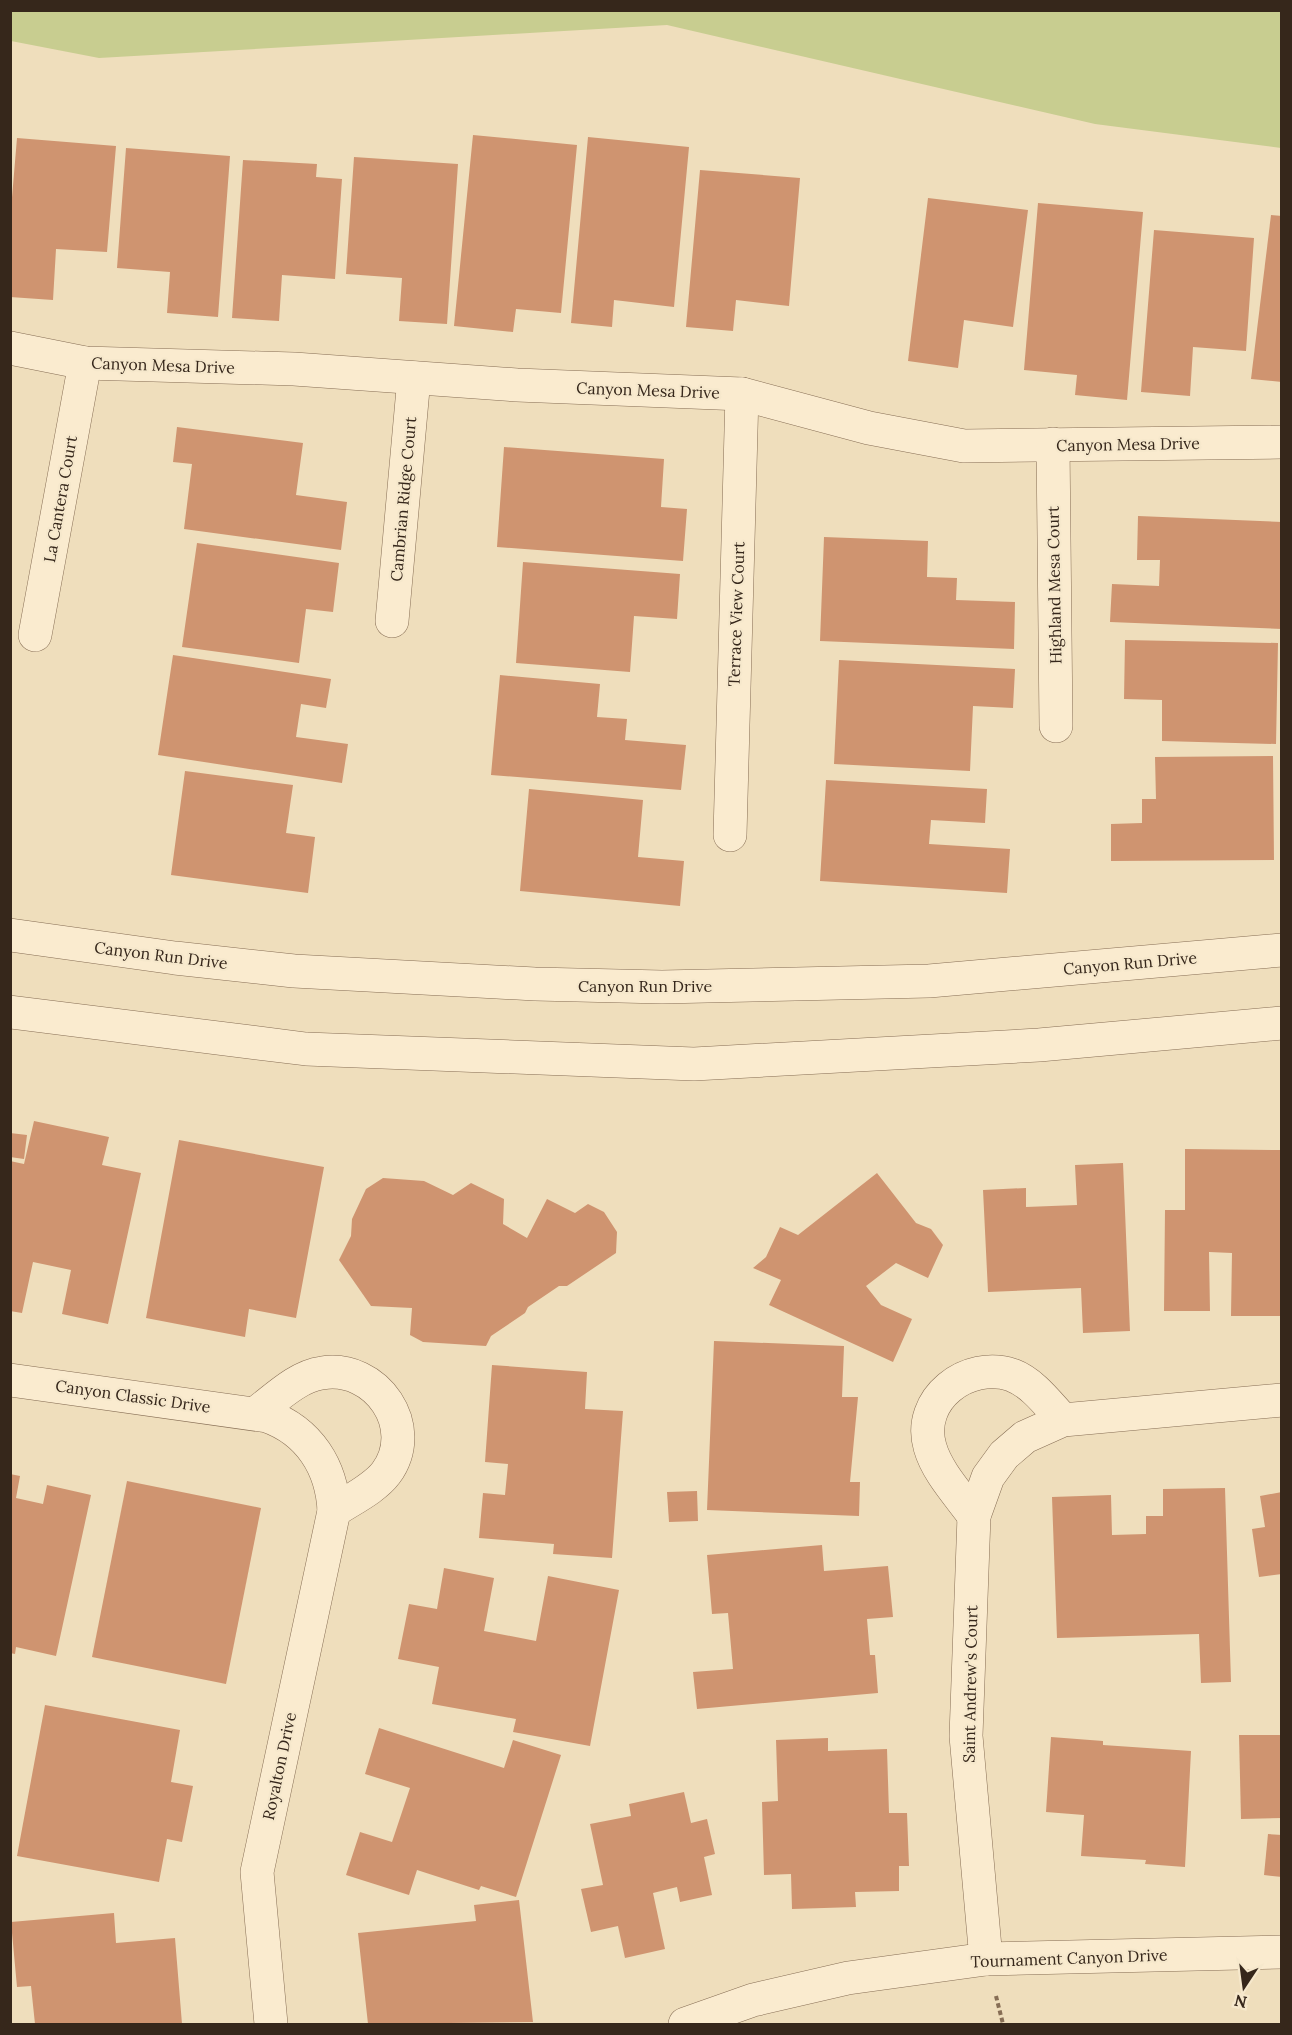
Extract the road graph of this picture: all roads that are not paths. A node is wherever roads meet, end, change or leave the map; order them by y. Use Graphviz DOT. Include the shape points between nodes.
graph roads {
  1 [pos="10,348"];
  2 [pos="85,363"];
  3 [pos="414,378"];
  4 [pos="742,394"];
  5 [pos="1281,442"];
  6 [pos="1053,444"];
  7 [pos="392,621"];
  8 [pos="35,635"];
  9 [pos="1056,726"];
  10 [pos="730,835"];
  11 [pos="10,935"];
  12 [pos="1281,950"];
  13 [pos="10,1012"];
  14 [pos="1281,1023"];
  15 [pos="10,1380"];
  16 [pos="1281,1400"];
  17 [pos="256,1413"];
  18 [pos="1063,1420"];
  19 [pos="313,1447"];
  20 [pos="334,1511"];
  21 [pos="974,1516"];
  22 [pos="1281,1952"];
  23 [pos="986,1959"];
  24 [pos="271,2025"];
  25 [pos="685,2025"];
  1 -- 2 [label="street, Canyon Mesa Drive"];
  2 -- 3 [label="street, Canyon Mesa Drive" via="294,369"];
  2 -- 8 [label="street, La Cantera Court"];
  3 -- 4 [label="street, Canyon Mesa Drive"];
  3 -- 7 [label="street, Cambrian Ridge Court"];
  4 -- 6 [label="street, Canyon Mesa Drive" via="869,428 964,446"];
  4 -- 10 [label="street, Terrace View Court"];
  5 -- 6 [label="street, Canyon Mesa Drive"];
  6 -- 9 [label="street, Highland Mesa Court"];
  11 -- 12 [label="street, Canyon Run Drive" via="294,970 662,987 929,981"];
  13 -- 14 [label="street" via="306,1049 694,1064 1039,1045"];
  15 -- 17 [label="street, Canyon Classic Drive"];
  16 -- 18 [label="street, Saint Andrew's Court"];
  17 -- 19 [label="street, Canyon Classic Drive" via="288,1425"];
  17 -- 20 [label="street" via="302,1379 325,1372 363,1379 386,1399 397,1428 394,1458 382,1478"];
  18 -- 21 [label="street, Saint Andrew's Court" via="1031,1433 1004,1455 988,1477"];
  18 -- 21 [label="street" via="1032,1387 1005,1373 984,1371 968,1375 944,1392 930,1418 930,1448 935,1462"];
  19 -- 20 [label="street, Royalton Drive" via="329,1478"];
  20 -- 24 [label="street, Royalton Drive" via="257,1872"];
  21 -- 23 [label="street, Saint Andrew's Court" via="966,1736"];
  22 -- 23 [label="street, Tournament Canyon Drive"];
  23 -- 25 [label="street, Tournament Canyon Drive" via="848,1978 753,2000"];
}
